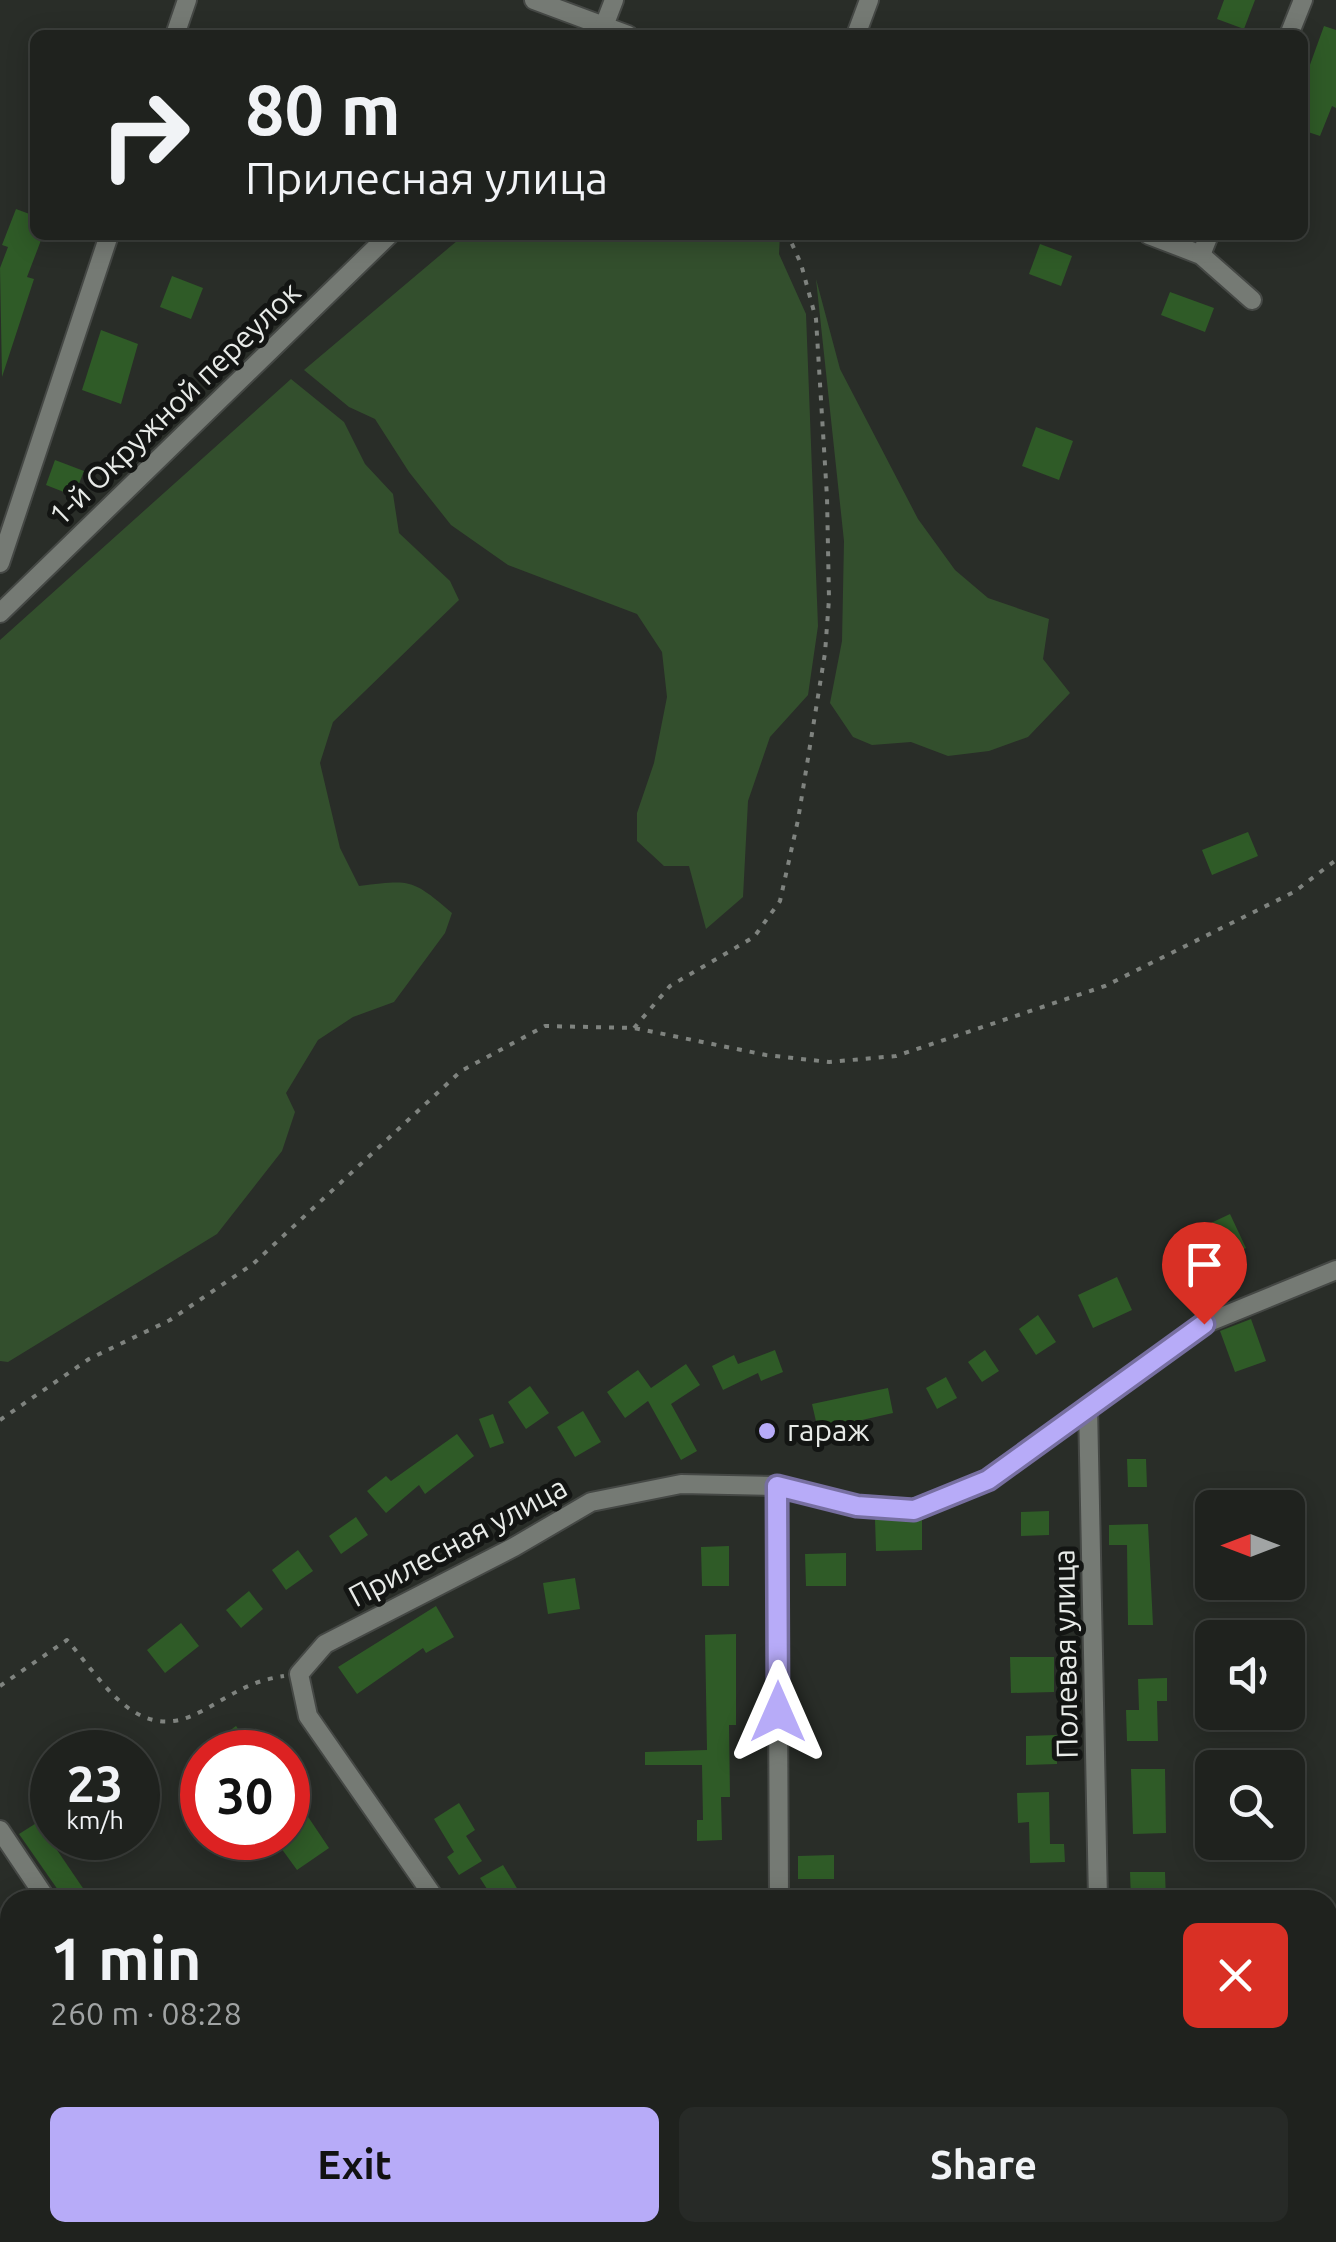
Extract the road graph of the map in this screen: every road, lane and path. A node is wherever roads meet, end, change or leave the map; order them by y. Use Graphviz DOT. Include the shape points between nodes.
graph roads {
  1 [pos="187,0"];
  2 [pos="534,0"];
  3 [pos="614,0"];
  4 [pos="869,0"];
  5 [pos="1304,0"];
  6 [pos="177,30"];
  7 [pos="599,30"];
  8 [pos="858,30"];
  9 [pos="1292,30"];
  10 [pos="107,240"];
  11 [pos="384,240"];
  12 [pos="790,240"];
  13 [pos="1162,240"];
  14 [pos="1207,240"];
  15 [pos="1201,255"];
  16 [pos="1252,300"];
  17 [pos="0,563"];
  18 [pos="0,613"];
  19 [pos="1336,860"];
  20 [pos="634,1028"];
  21 [pos="1336,1270"];
  22 [pos="1088,1406"];
  23 [pos="0,1420"];
  24 [pos="777,1486"];
  25 [pos="299,1674"];
  26 [pos="0,1686"];
  27 [pos="0,1830"];
  28 [pos="40,1890"];
  29 [pos="429,1890"];
  30 [pos="779,1890"];
  31 [pos="1098,1890"];
  1 -- 6 [label="street"];
  2 -- 7 [label="street"];
  3 -- 7 [label="street"];
  4 -- 8 [label="street"];
  5 -- 9 [label="street"];
  10 -- 17 [label="street"];
  11 -- 18 [label="street, 1-й Окружной переулок"];
  12 -- 20 [label="path" via="816,319 827,497 826,635 805,786 780,901 754,936 670,986"];
  13 -- 15 [label="street"];
  14 -- 15 [label="street"];
  15 -- 16 [label="street"];
  19 -- 20 [label="path" via="1294,892 1105,986 896,1056 829,1062"];
  20 -- 23 [label="path" via="545,1026 460,1071 253,1264"];
  21 -- 22 [label="street, Прилесная улица" via="1204,1324"];
  22 -- 24 [label="street, Прилесная улица" via="988,1480 914,1510 857,1506"];
  22 -- 31 [label="street, Полевая улица"];
  24 -- 25 [label="street, Прилесная улица" via="681,1484 591,1502 325,1644"];
  24 -- 30 [label="street"];
  25 -- 26 [label="path" via="252,1681 196,1715 160,1723 138,1718 114,1698 68,1640"];
  25 -- 29 [label="street" via="308,1716"];
  27 -- 28 [label="street"];
}
